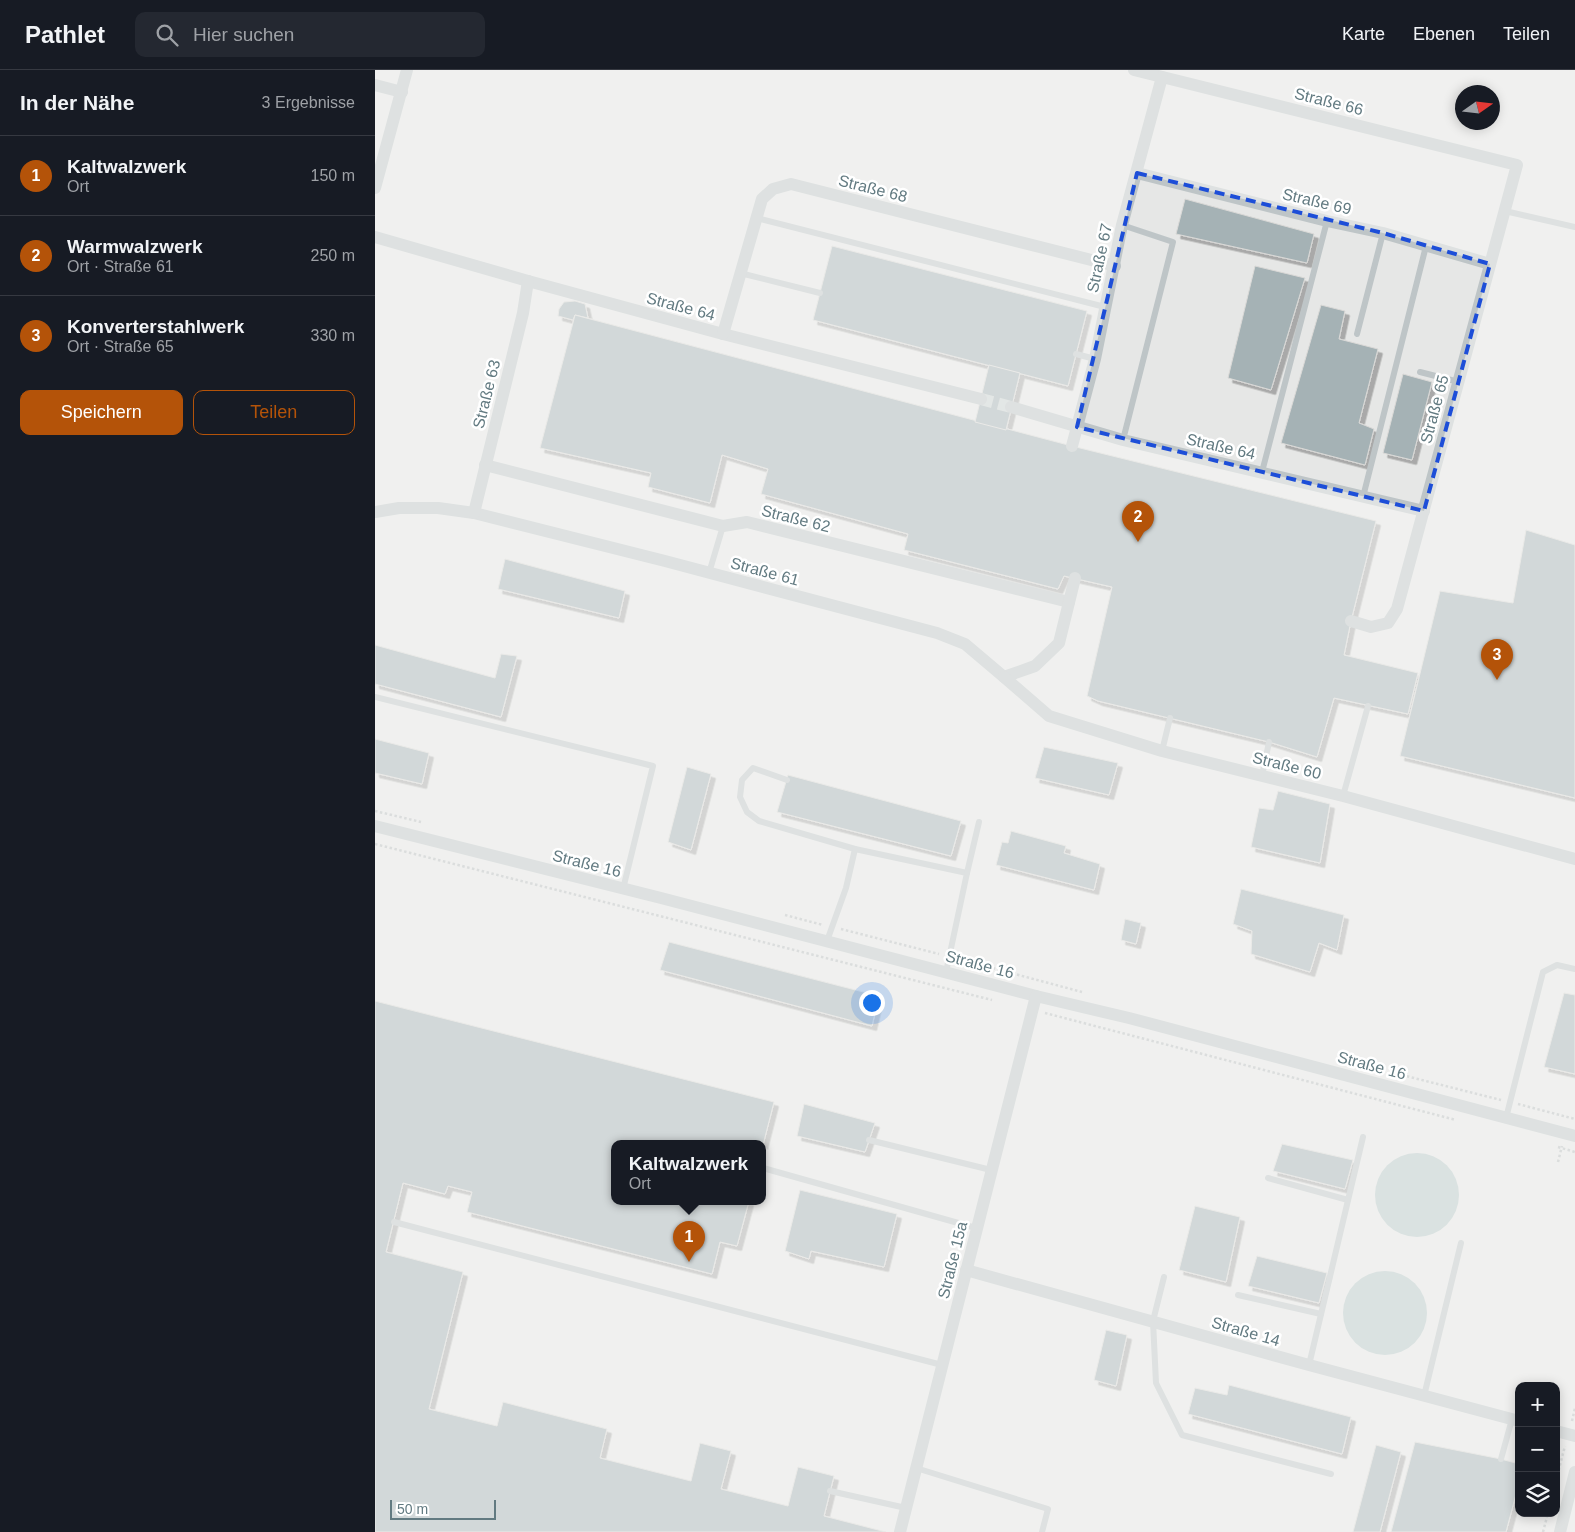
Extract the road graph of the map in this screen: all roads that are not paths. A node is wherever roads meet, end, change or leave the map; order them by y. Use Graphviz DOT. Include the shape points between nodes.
graph roads {
  1 [pos="407,70"];
  2 [pos="1134,70"];
  3 [pos="1161,77"];
  4 [pos="375,85"];
  5 [pos="402,92"];
  6 [pos="1517,164"];
  7 [pos="1137,173"];
  8 [pos="375,188"];
  9 [pos="1505,211"];
  10 [pos="757,218"];
  11 [pos="1327,221"];
  12 [pos="1122,225"];
  13 [pos="1575,227"];
  14 [pos="1383,233"];
  15 [pos="375,236"];
  16 [pos="1426,246"];
  17 [pos="1490,264"];
  18 [pos="1115,266"];
  19 [pos="741,273"];
  20 [pos="528,281"];
  21 [pos="820,293"];
  22 [pos="1105,307"];
  23 [pos="723,334"];
  24 [pos="1357,334"];
  25 [pos="1076,354"];
  26 [pos="1095,359"];
  27 [pos="1420,372"];
  28 [pos="1459,382"];
  29 [pos="981,399"];
  30 [pos="1011,407"];
  31 [pos="1077,427"];
  32 [pos="1123,440"];
  33 [pos="1072,446"];
  34 [pos="485,465"];
  35 [pos="1262,472"];
  36 [pos="1363,497"];
  37 [pos="1424,511"];
  38 [pos="375,512"];
  39 [pos="474,514"];
  40 [pos="723,526"];
  41 [pos="709,573"];
  42 [pos="1075,578"];
  43 [pos="1069,602"];
  44 [pos="1351,621"];
  45 [pos="1004,677"];
  46 [pos="375,696"];
  47 [pos="1368,706"];
  48 [pos="1170,718"];
  49 [pos="1269,742"];
  50 [pos="1162,751"];
  51 [pos="1262,776"];
  52 [pos="787,780"];
  53 [pos="1343,796"];
  54 [pos="979,822"];
  55 [pos="375,826"];
  56 [pos="855,849"];
  57 [pos="1575,859"];
  58 [pos="967,873"];
  59 [pos="623,889"];
  60 [pos="827,941"];
  61 [pos="1575,969"];
  62 [pos="946,972"];
  63 [pos="1036,996"];
  64 [pos="1506,1118"];
  65 [pos="1575,1136"];
  66 [pos="1363,1137"];
  67 [pos="869,1140"];
  68 [pos="766,1169"];
  69 [pos="991,1170"];
  70 [pos="1268,1178"];
  71 [pos="1348,1200"];
  72 [pos="394,1222"];
  73 [pos="977,1228"];
  74 [pos="1461,1243"];
  75 [pos="966,1270"];
  76 [pos="1164,1277"];
  77 [pos="1238,1295"];
  78 [pos="1321,1314"];
  79 [pos="1153,1321"];
  80 [pos="942,1365"];
  81 [pos="1309,1365"];
  82 [pos="1424,1396"];
  83 [pos="1515,1420"];
  84 [pos="1515,1423"];
  85 [pos="1560,1432"];
  86 [pos="1575,1436"];
  87 [pos="1501,1459"];
  88 [pos="916,1468"];
  89 [pos="1331,1474"];
  90 [pos="1574,1479"];
  91 [pos="830,1491"];
  92 [pos="906,1508"];
  93 [pos="901,1532"];
  94 [pos="1042,1532"];
  95 [pos="1560,1532"];
  1 -- 5 [label="street"];
  2 -- 3 [label="street, Straße 66"];
  3 -- 6 [label="street, Straße 66"];
  3 -- 7 [label="street, Straße 67"];
  4 -- 5 [label="street"];
  5 -- 8 [label="street"];
  6 -- 9 [label="street, Straße 65"];
  7 -- 11 [label="street, Straße 69"];
  7 -- 12 [label="street, Straße 67"];
  9 -- 13 [label="lane"];
  9 -- 17 [label="street, Straße 65"];
  10 -- 18 [label="street, Straße 68" via="762,200 773,189 791,184"];
  10 -- 19 [label="street, Straße 68"];
  10 -- 22 [label="lane"];
  11 -- 14 [label="street, Straße 69"];
  11 -- 35 [label="lane"];
  12 -- 18 [label="street, Straße 67"];
  12 -- 32 [label="lane" via="1173,242"];
  14 -- 16 [label="street, Straße 69"];
  14 -- 24 [label="lane"];
  15 -- 20 [label="street, Straße 64"];
  16 -- 17 [label="street, Straße 69"];
  16 -- 36 [label="lane"];
  17 -- 28 [label="street, Straße 65"];
  18 -- 22 [label="street, Straße 67"];
  19 -- 21 [label="lane"];
  19 -- 23 [label="street, Straße 68"];
  20 -- 23 [label="street, Straße 64"];
  20 -- 34 [label="street, Straße 63"];
  22 -- 26 [label="street, Straße 67"];
  23 -- 29 [label="street, Straße 64"];
  25 -- 26 [label="lane"];
  26 -- 31 [label="street, Straße 67"];
  27 -- 28 [label="lane"];
  28 -- 37 [label="street, Straße 65"];
  30 -- 31 [label="street, Straße 64"];
  31 -- 32 [label="street, Straße 64"];
  31 -- 33 [label="street, Straße 67"];
  32 -- 35 [label="street, Straße 64"];
  34 -- 39 [label="street, Straße 63"];
  34 -- 40 [label="street, Straße 62"];
  35 -- 36 [label="street, Straße 64"];
  36 -- 37 [label="street, Straße 64"];
  37 -- 44 [label="street, Straße 65" via="1397,609 1388,623 1371,627"];
  38 -- 39 [label="street, Straße 61" via="438,508"];
  39 -- 41 [label="street, Straße 61"];
  40 -- 41 [label="lane"];
  40 -- 43 [label="street, Straße 62" via="747,522"];
  41 -- 45 [label="street, Straße 61" via="937,632 965,644"];
  42 -- 43 [label="street"];
  43 -- 45 [label="street" via="1059,644 1035,666"];
  45 -- 50 [label="street, Straße 60" via="1049,716"];
  46 -- 59 [label="lane" via="653,766"];
  47 -- 53 [label="lane"];
  48 -- 50 [label="lane"];
  49 -- 51 [label="lane"];
  50 -- 51 [label="street, Straße 60"];
  51 -- 53 [label="street, Straße 60"];
  52 -- 56 [label="lane" via="753,768 742,780 740,797 747,812 759,821"];
  53 -- 57 [label="street, Straße 60"];
  54 -- 58 [label="lane"];
  55 -- 59 [label="street, Straße 16"];
  56 -- 58 [label="lane"];
  56 -- 60 [label="lane" via="846,888"];
  58 -- 62 [label="lane"];
  59 -- 60 [label="street, Straße 16"];
  60 -- 62 [label="street, Straße 16"];
  61 -- 64 [label="lane" via="1557,965 1543,972"];
  62 -- 63 [label="street, Straße 16"];
  63 -- 64 [label="street, Straße 16"];
  63 -- 69 [label="street, Straße 15a"];
  64 -- 65 [label="street, Straße 16"];
  66 -- 71 [label="lane"];
  67 -- 69 [label="lane"];
  68 -- 73 [label="lane"];
  69 -- 73 [label="street, Straße 15a"];
  70 -- 71 [label="lane"];
  71 -- 78 [label="lane"];
  72 -- 80 [label="lane"];
  73 -- 75 [label="street, Straße 15a"];
  74 -- 82 [label="lane"];
  75 -- 79 [label="street, Straße 14"];
  75 -- 80 [label="street, Straße 15a"];
  76 -- 79 [label="lane"];
  77 -- 78 [label="lane"];
  78 -- 81 [label="lane"];
  79 -- 81 [label="street, Straße 14"];
  79 -- 89 [label="lane" via="1156,1384 1181,1435"];
  80 -- 88 [label="street, Straße 15a"];
  81 -- 82 [label="street, Straße 14"];
  82 -- 83 [label="street, Straße 14"];
  84 -- 87 [label="lane"];
  85 -- 86 [label="street"];
  88 -- 92 [label="street, Straße 15a"];
  88 -- 94 [label="lane" via="1048,1509"];
  90 -- 95 [label="street"];
  91 -- 92 [label="lane"];
  92 -- 93 [label="street, Straße 15a"];
}
